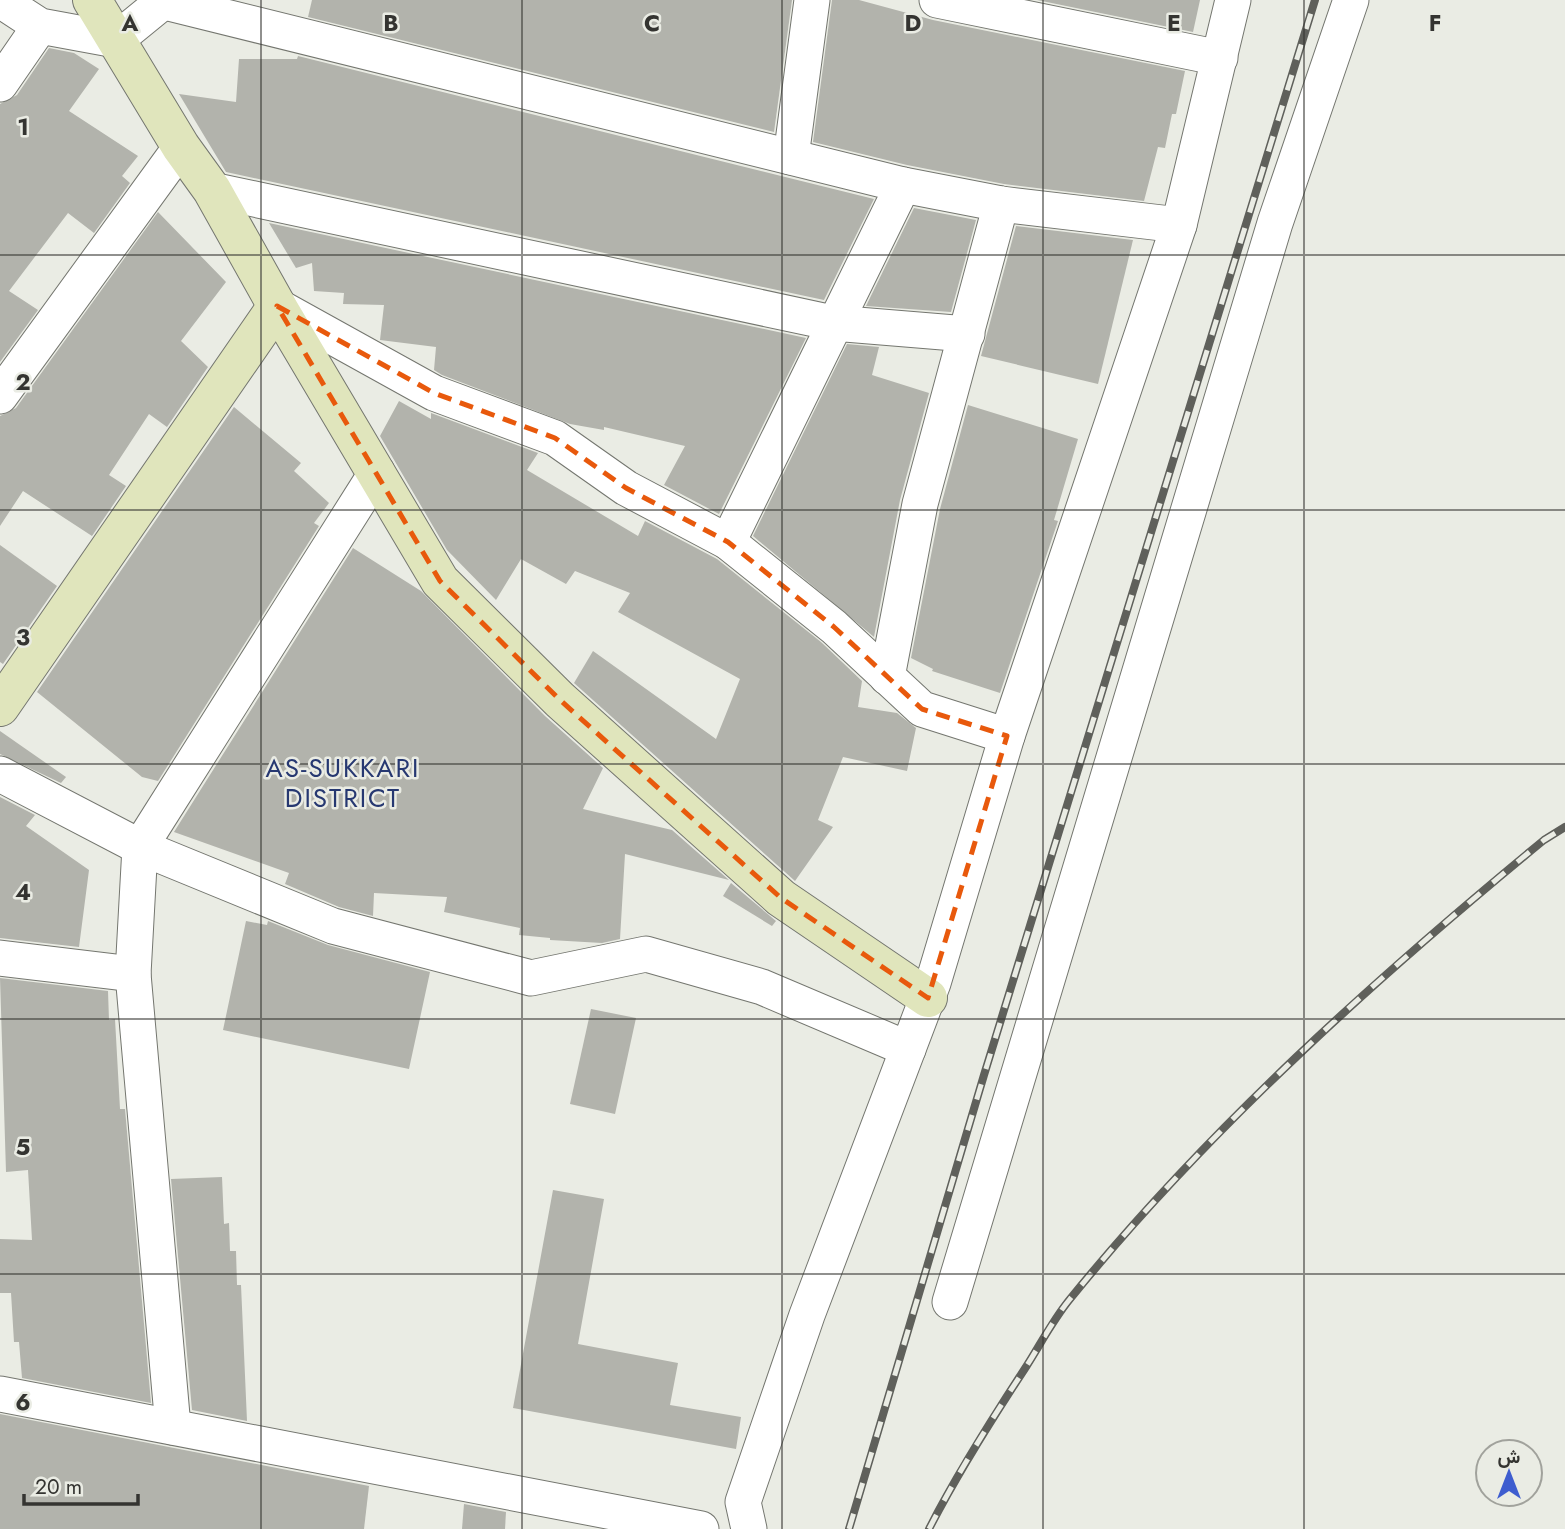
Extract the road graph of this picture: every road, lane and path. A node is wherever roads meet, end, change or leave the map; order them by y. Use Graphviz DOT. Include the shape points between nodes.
graph roads {
  1 [pos="0,0"];
  2 [pos="92,0"];
  3 [pos="812,0"];
  4 [pos="937,0"];
  5 [pos="1233,0"];
  6 [pos="1351,0"];
  7 [pos="165,1"];
  8 [pos="40,26"];
  9 [pos="116,40"];
  10 [pos="1220,58"];
  11 [pos="0,84"];
  12 [pos="181,147"];
  13 [pos="791,157"];
  14 [pos="903,185"];
  15 [pos="212,190"];
  16 [pos="1001,204"];
  17 [pos="1179,225"];
  18 [pos="277,306"];
  19 [pos="833,323"];
  20 [pos="967,334"];
  21 [pos="0,396"];
  22 [pos="377,472"];
  23 [pos="728,542"];
  24 [pos="887,677"];
  25 [pos="0,707"];
  26 [pos="1007,736"];
  27 [pos="0,774"];
  28 [pos="139,846"];
  29 [pos="0,958"];
  30 [pos="133,974"];
  31 [pos="928,998"];
  32 [pos="908,1049"];
  33 [pos="950,1302"];
  34 [pos="0,1394"];
  35 [pos="173,1427"];
  36 [pos="701,1529"];
  37 [pos="749,1529"];
  1 -- 8 [label="street"];
  2 -- 9 [label="street"];
  3 -- 13 [label="street"];
  4 -- 10 [label="street"];
  5 -- 10 [label="street"];
  6 -- 33 [label="street" via="1275,223"];
  7 -- 9 [label="street"];
  7 -- 13 [label="street"];
  8 -- 9 [label="street"];
  8 -- 11 [label="street"];
  9 -- 12 [label="street"];
  10 -- 17 [label="street"];
  12 -- 15 [label="street"];
  12 -- 21 [label="street"];
  13 -- 14 [label="street"];
  14 -- 16 [label="street"];
  14 -- 19 [label="street"];
  15 -- 18 [label="street"];
  15 -- 19 [label="street"];
  16 -- 17 [label="street"];
  16 -- 20 [label="street"];
  17 -- 26 [label="street"];
  18 -- 22 [label="street"];
  18 -- 23 [label="street" via="434,393 555,438 626,488"];
  18 -- 25 [label="street"];
  19 -- 20 [label="street"];
  19 -- 23 [label="street"];
  20 -- 24 [label="street" via="920,504"];
  22 -- 28 [label="street"];
  22 -- 31 [label="street" via="440,580 560,700 781,898"];
  23 -- 24 [label="street" via="834,627"];
  24 -- 26 [label="street" via="922,709"];
  26 -- 31 [label="street"];
  27 -- 28 [label="street"];
  28 -- 30 [label="street"];
  28 -- 32 [label="street" via="333,926 531,978 646,954 762,986"];
  29 -- 30 [label="street"];
  30 -- 35 [label="street"];
  31 -- 32 [label="street"];
  32 -- 37 [label="street" via="807,1315 743,1502"];
  34 -- 35 [label="street"];
  35 -- 36 [label="street"];
}
